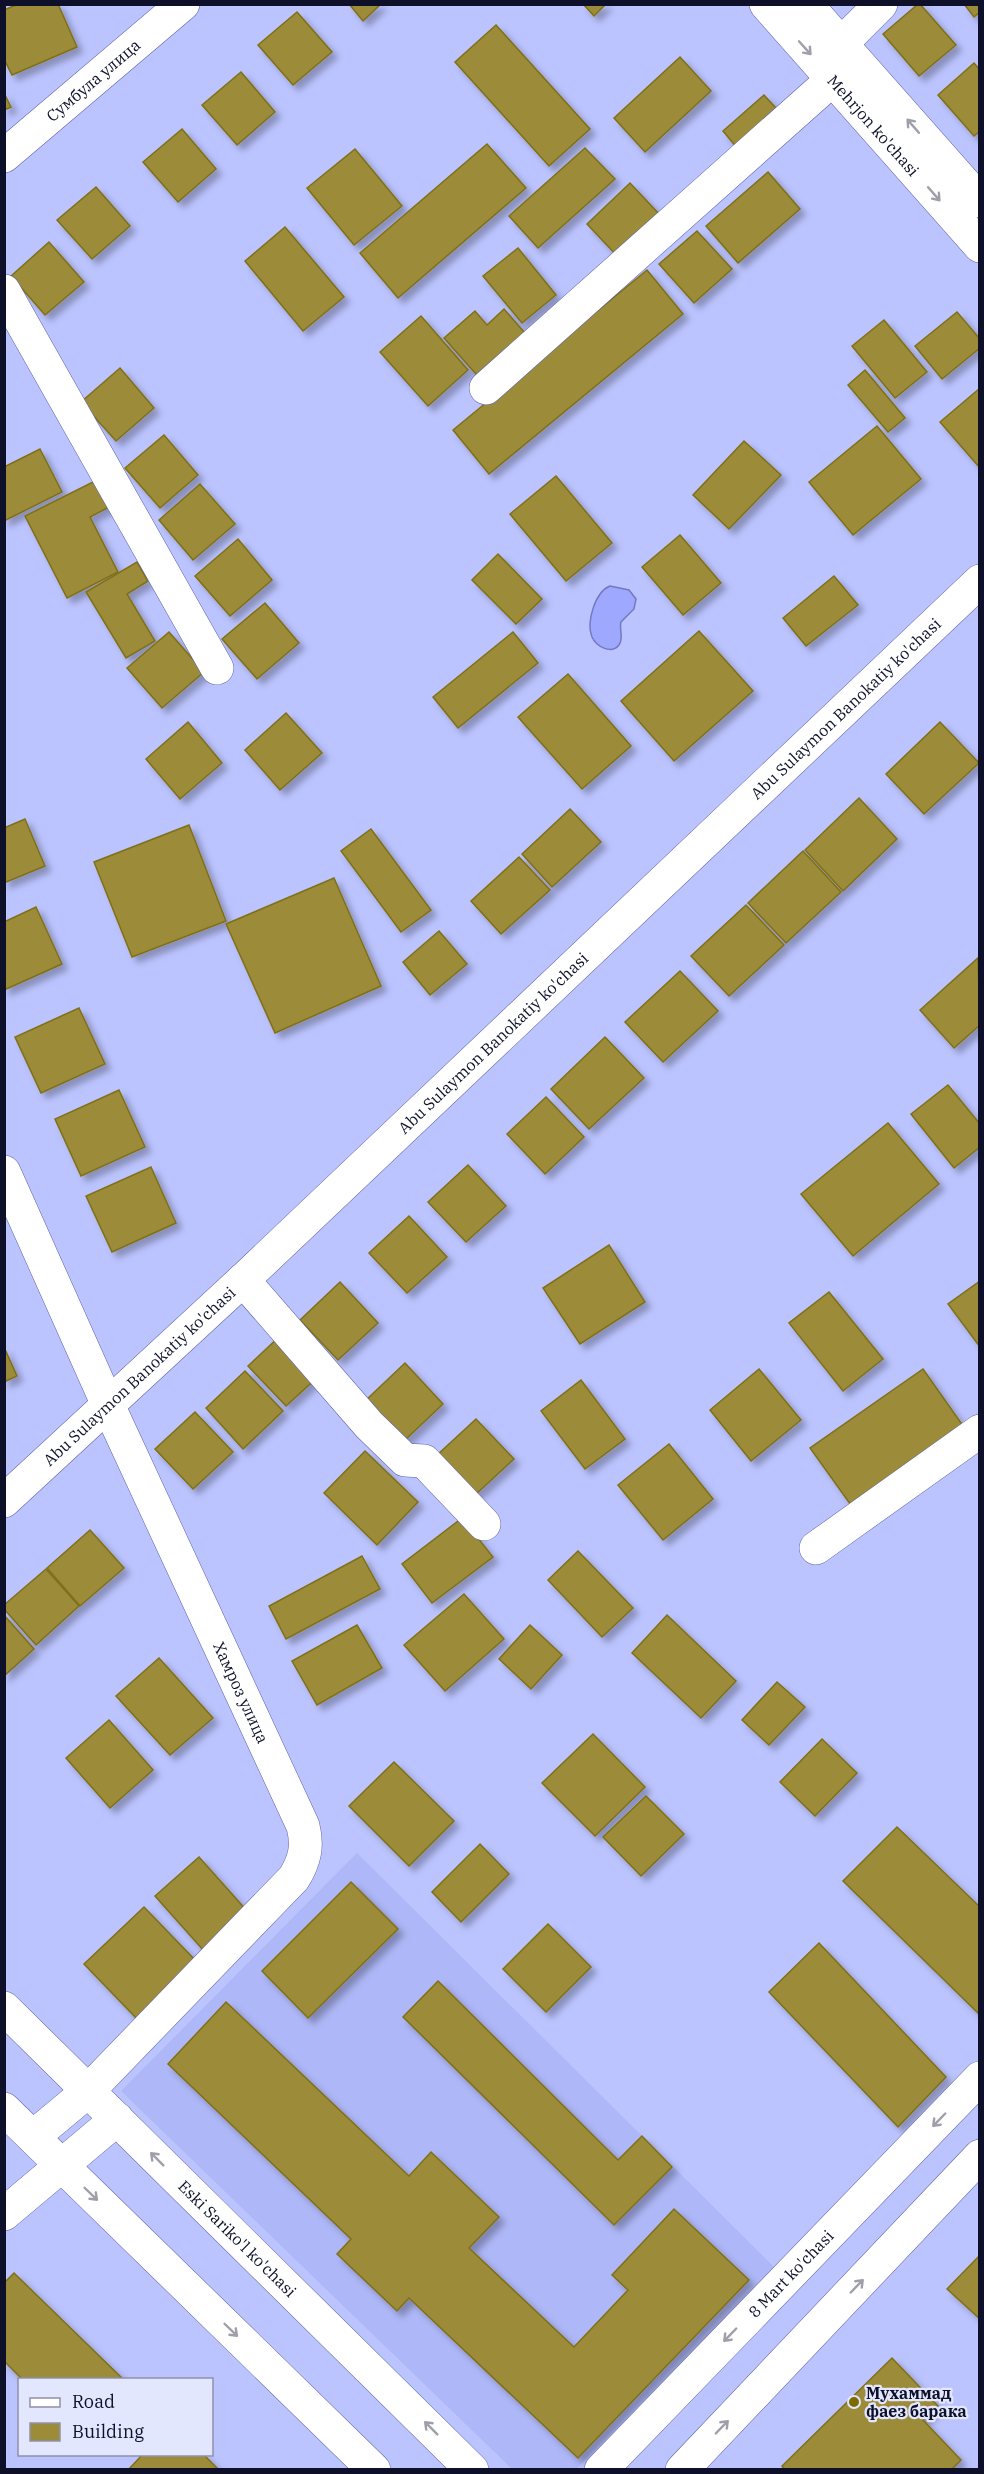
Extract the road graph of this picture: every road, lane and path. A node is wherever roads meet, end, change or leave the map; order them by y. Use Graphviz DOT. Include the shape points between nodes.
graph roads {
  1 [pos="183,4"];
  2 [pos="766,4"];
  3 [pos="881,4"];
  4 [pos="808,5"];
  5 [pos="841,44"];
  6 [pos="833,79"];
  7 [pos="4,156"];
  8 [pos="980,201"];
  9 [pos="980,246"];
  10 [pos="4,291"];
  11 [pos="486,388"];
  12 [pos="980,581"];
  13 [pos="218,668"];
  14 [pos="4,1172"];
  15 [pos="243,1280"];
  16 [pos="108,1405"];
  17 [pos="980,1431"];
  18 [pos="4,1501"];
  19 [pos="484,1524"];
  20 [pos="816,1548"];
  21 [pos="4,2008"];
  22 [pos="980,2078"];
  23 [pos="88,2091"];
  24 [pos="4,2109"];
  25 [pos="117,2119"];
  26 [pos="33,2137"];
  27 [pos="980,2156"];
  28 [pos="62,2166"];
  29 [pos="4,2214"];
  30 [pos="374,2469"];
  31 [pos="472,2469"];
  32 [pos="601,2469"];
  33 [pos="682,2469"];
  1 -- 7 [label="street, Сумбула улица"];
  2 -- 6 [label="street, Mehrjon ko'chasi, one-way"];
  3 -- 5 [label="street"];
  4 -- 5 [label="street, Mehrjon ko'chasi"];
  8 -- 5 [label="street, Mehrjon ko'chasi, one-way"];
  6 -- 9 [label="street, Mehrjon ko'chasi, one-way"];
  6 -- 11 [label="street"];
  10 -- 13 [label="street"];
  12 -- 15 [label="street, Abu Sulaymon Banokatiy ko'chasi"];
  14 -- 16 [label="street, Хамроз улица"];
  15 -- 16 [label="street, Abu Sulaymon Banokatiy ko'chasi"];
  15 -- 19 [label="street" via="369,1425 405,1460 424,1461"];
  16 -- 18 [label="street, Abu Sulaymon Banokatiy ko'chasi"];
  16 -- 23 [label="street, Хамроз улица" via="303,1826 306,1851 294,1878"];
  17 -- 20 [label="street"];
  21 -- 23 [label="street, Eski Sariko'l ko'chasi"];
  22 -- 32 [label="street, 8 Mart ko'chasi, one-way"];
  23 -- 25 [label="street, Eski Sariko'l ko'chasi"];
  23 -- 26 [label="street, Хамроз улица"];
  24 -- 26 [label="street"];
  25 -- 28 [label="street"];
  31 -- 25 [label="street, Eski Sariko'l ko'chasi, one-way"];
  26 -- 28 [label="street"];
  33 -- 27 [label="street, one-way"];
  28 -- 29 [label="street"];
  28 -- 30 [label="street, one-way"];
}
